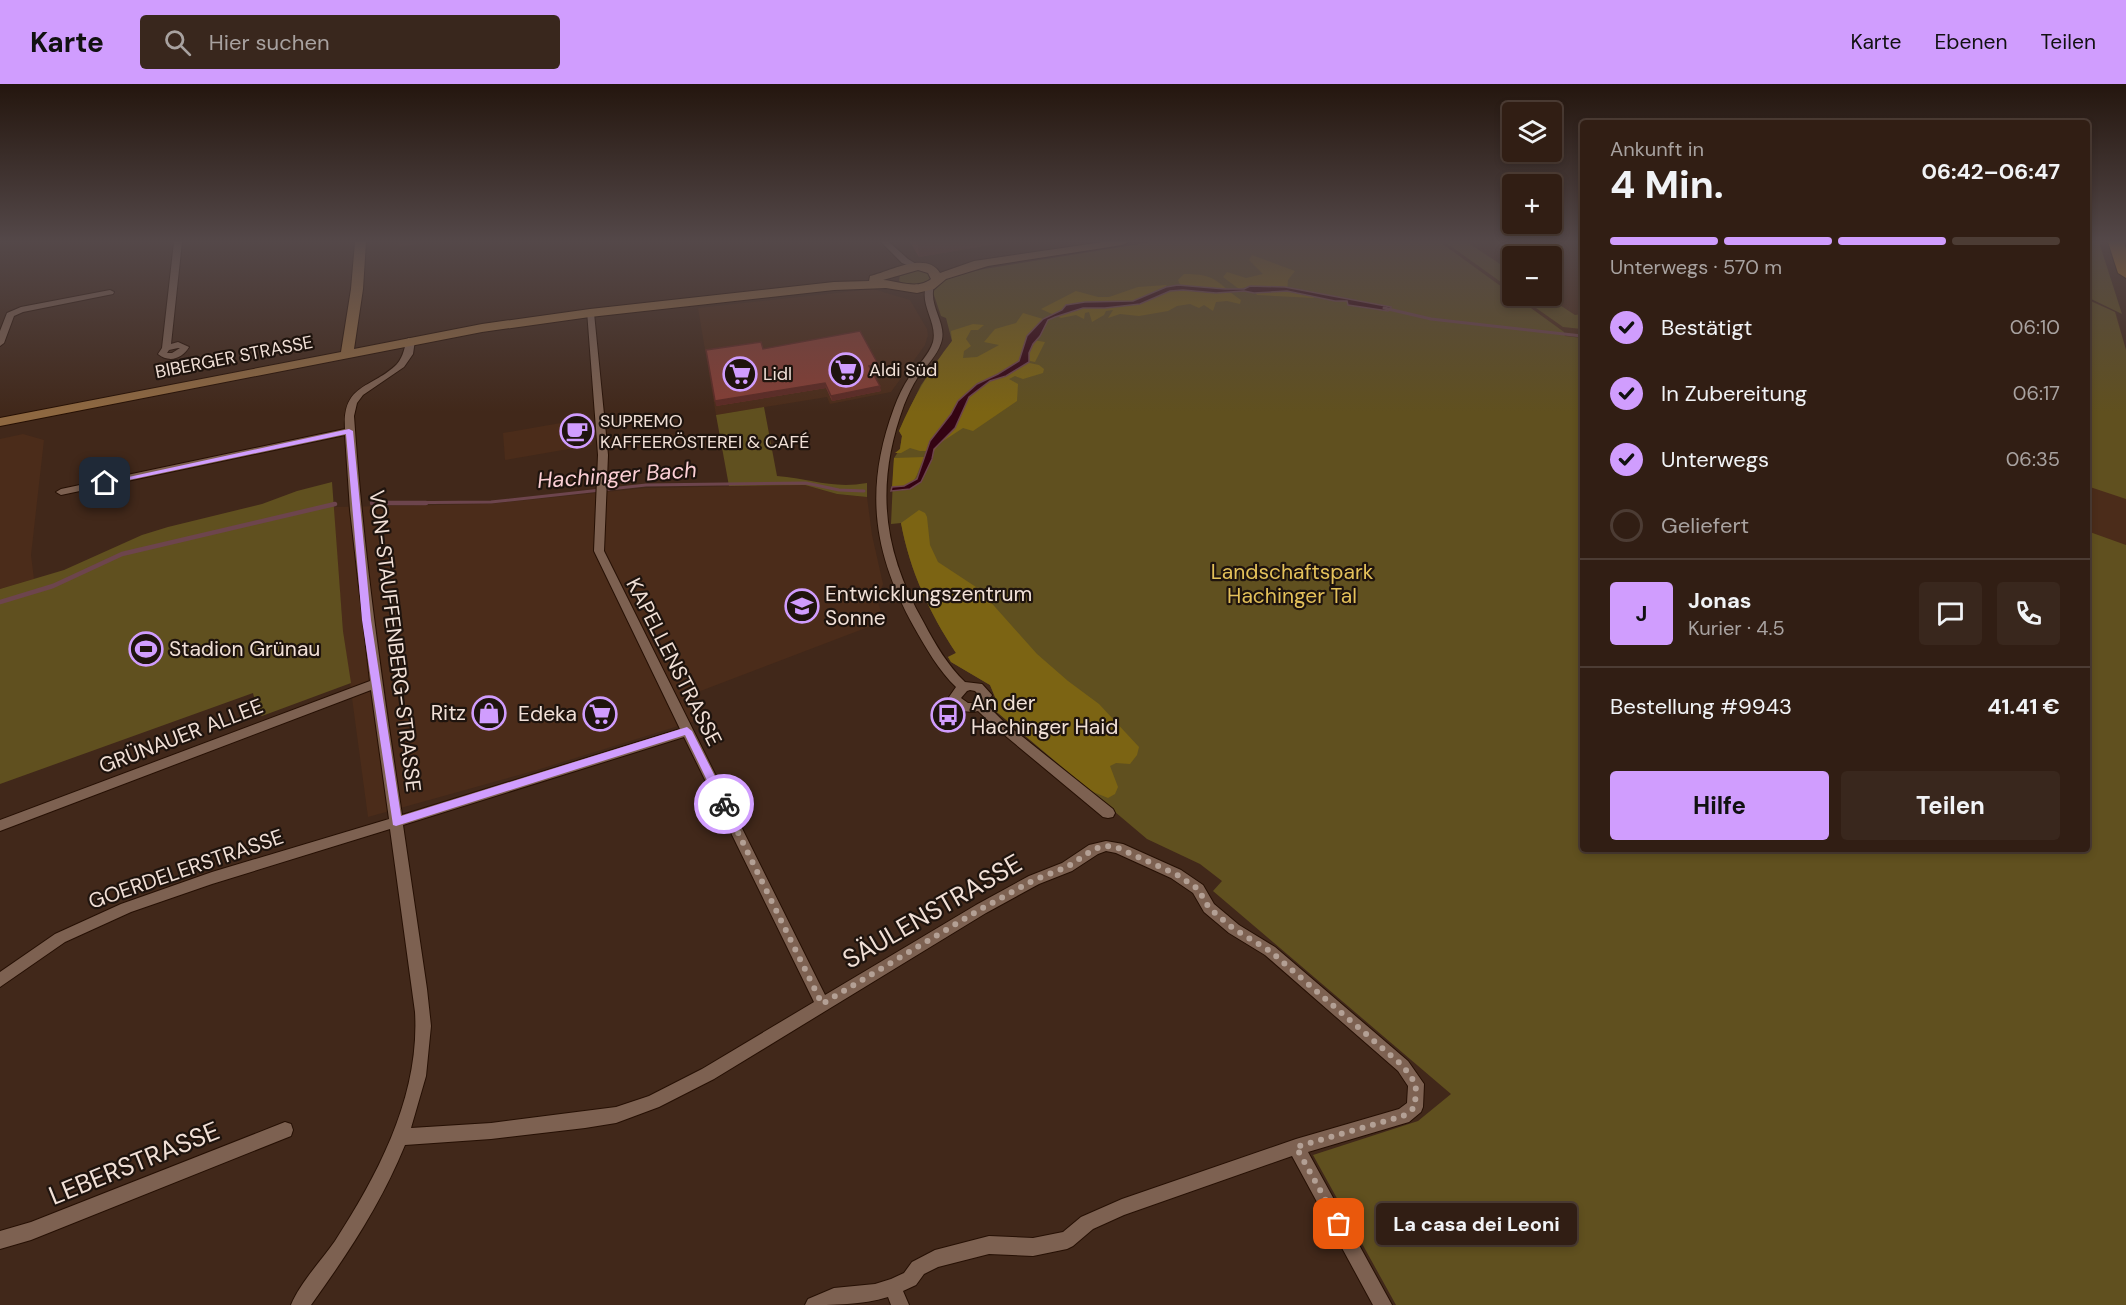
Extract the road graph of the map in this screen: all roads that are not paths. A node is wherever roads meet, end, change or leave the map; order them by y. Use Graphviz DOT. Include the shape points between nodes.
graph roads {
  1 [pos="75,299"];
  2 [pos="173,299"];
  3 [pos="355,299"];
  4 [pos="717,299"];
  5 [pos="920,299"];
  6 [pos="930,299"];
  7 [pos="932,309"];
  8 [pos="590,313"];
  9 [pos="411,340"];
  10 [pos="0,343"];
  11 [pos="166,348"];
  12 [pos="347,353"];
  13 [pos="0,422"];
  14 [pos="349,431"];
  15 [pos="61,492"];
  16 [pos="376,683"];
  17 [pos="963,687"];
  18 [pos="980,705"];
  19 [pos="687,731"];
  20 [pos="1108,813"];
  21 [pos="396,822"];
  22 [pos="0,826"];
  23 [pos="0,980"];
  24 [pos="822,1004"];
  25 [pos="285,1130"];
  26 [pos="399,1137"];
  27 [pos="1296,1147"];
  28 [pos="0,1240"];
  29 [pos="893,1287"];
  30 [pos="300,1305"];
  31 [pos="814,1305"];
  32 [pos="900,1305"];
  33 [pos="1383,1305"];
  1 -- 10 [label="street" via="10,315"];
  2 -- 11 [label="street"];
  3 -- 12 [label="main road"];
  4 -- 8 [label="main road, BIBERGER STRASSE"];
  5 -- 7 [label="street"];
  6 -- 7 [label="street"];
  7 -- 17 [label="street" via="938,340 909,383 892,425 879,497 892,571 948,674"];
  8 -- 9 [label="main road, BIBERGER STRASSE"];
  8 -- 19 [label="street, KAPELLENSTRASSE" via="602,442 599,551"];
  9 -- 12 [label="main road, BIBERGER STRASSE"];
  9 -- 14 [label="street, VON-STAUFFENBERG-STRASSE" via="406,362 352,400"];
  12 -- 13 [label="main road, BIBERGER STRASSE"];
  14 -- 15 [label="street"];
  14 -- 16 [label="street, VON-STAUFFENBERG-STRASSE"];
  16 -- 21 [label="street, VON-STAUFFENBERG-STRASSE"];
  16 -- 22 [label="street, GRÜNAUER ALLEE"];
  17 -- 18 [label="street" via="983,690 985,701"];
  17 -- 18 [label="street" via="955,697 957,702 969,708"];
  18 -- 20 [label="street"];
  19 -- 21 [label="street, GOERDELERSTRASSE"];
  19 -- 24 [label="street, KAPELLENSTRASSE"];
  21 -- 23 [label="street, GOERDELERSTRASSE" via="126,908 60,938"];
  21 -- 26 [label="street, VON-STAUFFENBERG-STRASSE" via="423,1009 423,1044 415,1088"];
  24 -- 26 [label="street, SÄULENSTRASSE" via="708,1074 653,1102 616,1115 491,1131"];
  24 -- 27 [label="street, SÄULENSTRASSE" via="1034,880 1067,867 1094,849 1118,848 1176,874 1198,889 1209,908 1270,951 1403,1066 1416,1084 1415,1107 1403,1116"];
  25 -- 28 [label="street, LEBERSTRASSE"];
  26 -- 30 [label="street, VON-STAUFFENBERG-STRASSE" via="351,1232"];
  27 -- 29 [label="street" via="1107,1213 1067,1240 1033,1247 989,1245 935,1259"];
  27 -- 33 [label="street"];
  29 -- 31 [label="street" via="834,1297"];
  29 -- 32 [label="street"];
}
